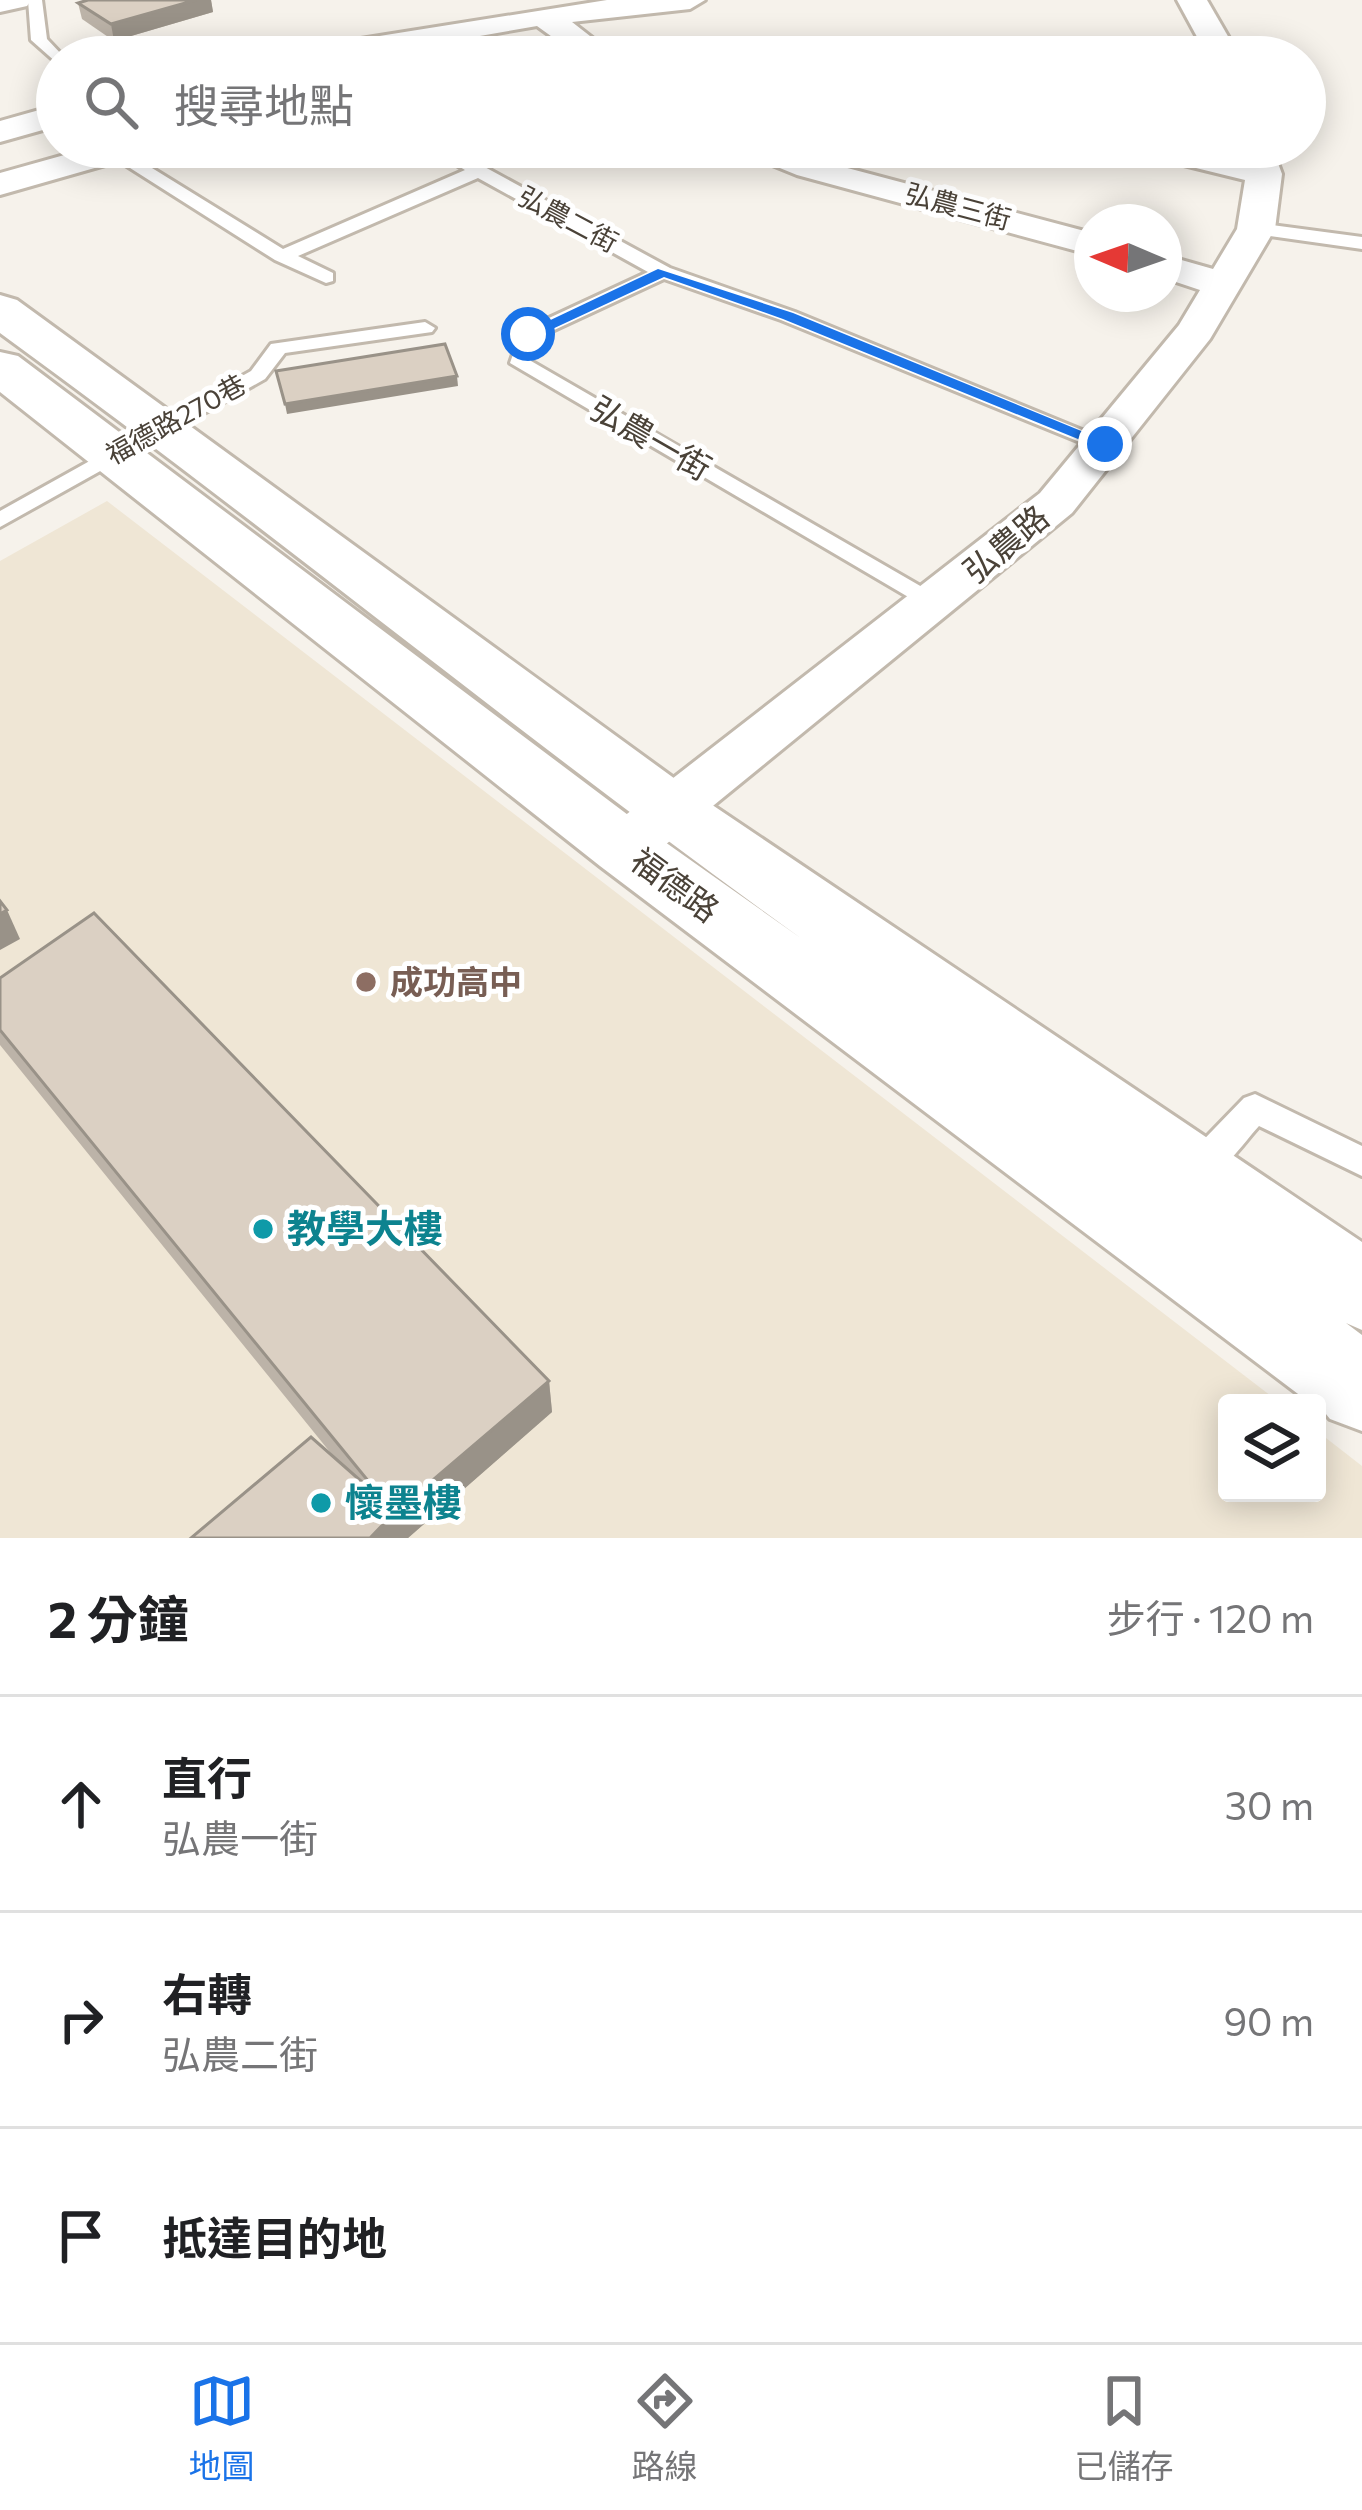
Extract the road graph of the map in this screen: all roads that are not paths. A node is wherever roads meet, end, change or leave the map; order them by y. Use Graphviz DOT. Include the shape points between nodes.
graph roads {
  1 [pos="16,0"];
  2 [pos="35,0"];
  3 [pos="690,0"];
  4 [pos="1192,0"];
  5 [pos="0,3"];
  6 [pos="543,16"];
  7 [pos="39,36"];
  8 [pos="405,36"];
  9 [pos="571,36"];
  10 [pos="1212,36"];
  11 [pos="36,121"];
  12 [pos="0,132"];
  13 [pos="52,168"];
  14 [pos="139,168"];
  15 [pos="473,168"];
  16 [pos="809,168"];
  17 [pos="1260,168"];
  18 [pos="478,171"];
  19 [pos="0,184"];
  20 [pos="1256,229"];
  21 [pos="1074,239"];
  22 [pos="1362,243"];
  23 [pos="282,256"];
  24 [pos="663,272"];
  25 [pos="1182,272"];
  26 [pos="326,277"];
  27 [pos="1224,285"];
  28 [pos="0,310"];
  29 [pos="425,328"];
  30 [pos="0,367"];
  31 [pos="139,440"];
  32 [pos="1105,444"];
  33 [pos="0,520"];
  34 [pos="936,602"];
  35 [pos="646,828"];
  36 [pos="1362,1162"];
  37 [pos="1195,1172"];
  38 [pos="1362,1290"];
  39 [pos="1362,1388"];
  1 -- 5 [label="street"];
  2 -- 7 [label="lane"];
  3 -- 6 [label="street"];
  4 -- 10 [label="street"];
  6 -- 8 [label="street"];
  6 -- 9 [label="street"];
  11 -- 12 [label="street"];
  13 -- 19 [label="street"];
  14 -- 23 [label="lane"];
  15 -- 18 [label="lane, 弘農二街"];
  16 -- 21 [label="street, 弘農三街"];
  17 -- 20 [label="street, 弘農路"];
  18 -- 23 [label="lane"];
  18 -- 24 [label="lane, 弘農二街"];
  20 -- 22 [label="lane"];
  20 -- 27 [label="street, 弘農路"];
  23 -- 26 [label="lane"];
  24 -- 32 [label="lane, 弘農二街"];
  24 -- 34 [label="lane, 弘農一街" via="528,334 520,363"];
  25 -- 27 [label="street"];
  27 -- 32 [label="street, 弘農路"];
  28 -- 31 [label="street, 福德路"];
  29 -- 31 [label="lane, 福德路270巷" via="278,348 258,375"];
  30 -- 31 [label="street, 福德路"];
  31 -- 33 [label="lane, 福德路270巷"];
  31 -- 35 [label="street, 福德路"];
  32 -- 34 [label="street, 弘農路" via="1056,503"];
  34 -- 35 [label="street, 弘農路"];
  35 -- 37 [label="street, 福德路"];
  35 -- 39 [label="street, 福德路"];
  36 -- 37 [label="lane" via="1256,1108"];
  37 -- 38 [label="street, 福德路"];
}
